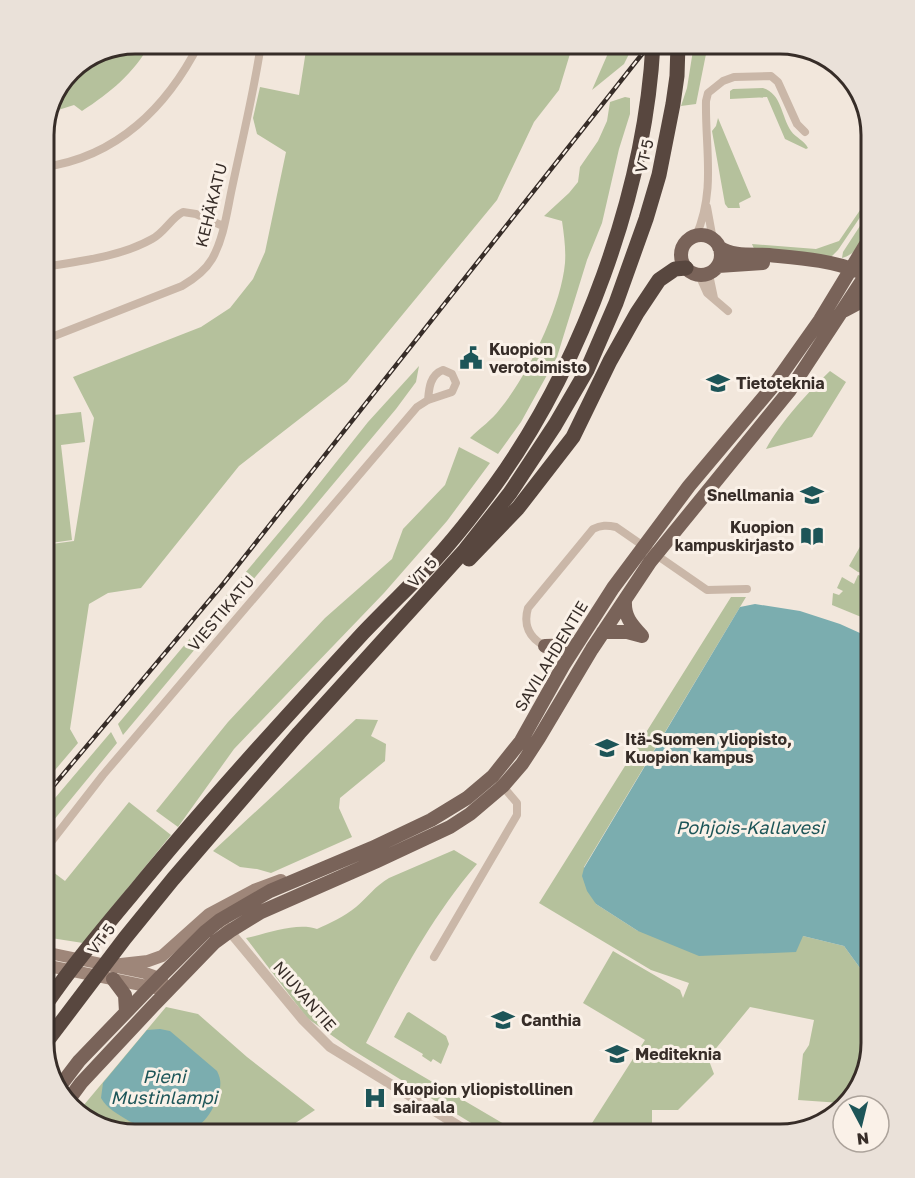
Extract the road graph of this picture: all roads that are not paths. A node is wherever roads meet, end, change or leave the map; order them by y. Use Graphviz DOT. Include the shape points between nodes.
graph roads {
  1 [pos="194,54"];
  2 [pos="259,54"];
  3 [pos="652,54"];
  4 [pos="678,54"];
  5 [pos="683,54"];
  6 [pos="677,76"];
  7 [pos="805,132"];
  8 [pos="54,164"];
  9 [pos="707,207"];
  10 [pos="224,226"];
  11 [pos="696,236"];
  12 [pos="716,243"];
  13 [pos="861,255"];
  14 [pos="54,265"];
  15 [pos="704,270"];
  16 [pos="850,273"];
  17 [pos="861,276"];
  18 [pos="861,289"];
  19 [pos="861,302"];
  20 [pos="728,311"];
  21 [pos="844,311"];
  22 [pos="54,335"];
  23 [pos="428,400"];
  24 [pos="747,589"];
  25 [pos="425,595"];
  26 [pos="625,601"];
  27 [pos="603,632"];
  28 [pos="576,645"];
  29 [pos="544,646"];
  30 [pos="563,666"];
  31 [pos="498,781"];
  32 [pos="54,838"];
  33 [pos="336,863"];
  34 [pos="220,920"];
  35 [pos="230,931"];
  36 [pos="54,955"];
  37 [pos="434,957"];
  38 [pos="54,966"];
  39 [pos="113,972"];
  40 [pos="154,983"];
  41 [pos="169,989"];
  42 [pos="54,992"];
  43 [pos="126,1012"];
  44 [pos="54,1032"];
  45 [pos="64,1081"];
  46 [pos="72,1095"];
  47 [pos="456,1124"];
  1 -- 8 [label="street" via="165,98 128,133 84,157"];
  2 -- 10 [label="street, KEHÄKATU"];
  3 -- 42 [label="highway, VT 5" via="635,162 601,280 545,406 496,484 435,560 221,790"];
  4 -- 6 [label="highway, VT 5"];
  5 -- 6 [label="highway"];
  6 -- 25 [label="highway, VT 5" via="667,140 646,219 587,370 510,493"];
  7 -- 9 [label="street" via="771,76 734,77 713,87 706,101"];
  9 -- 11 [label="street"];
  9 -- 12 [label="street"];
  10 -- 14 [label="street" via="183,212 161,234 141,245 120,253"];
  10 -- 22 [label="street, KEHÄKATU" via="211,261 190,281"];
  11 -- 12 [label="main road"];
  11 -- 15 [label="main road" via="688,240 681,257"];
  12 -- 15 [label="main road" via="721,254"];
  12 -- 16 [label="main road" via="731,254 805,259"];
  13 -- 16 [label="main road, SAVILAHDENTIE"];
  15 -- 16 [label="main road" via="771,263"];
  15 -- 20 [label="street" via="707,292"];
  15 -- 25 [label="highway" via="675,269 659,280 610,361 573,437 488,540"];
  16 -- 17 [label="main road"];
  16 -- 28 [label="main road, SAVILAHDENTIE" via="774,385 651,535"];
  18 -- 21 [label="main road, SAVILAHDENTIE"];
  19 -- 21 [label="main road"];
  21 -- 26 [label="main road, SAVILAHDENTIE" via="790,390 664,544"];
  23 -- 32 [label="street, VIESTIKATU" via="417,407 210,648"];
  24 -- 29 [label="street" via="706,590 616,528 600,525 592,529 528,608 527,627"];
  25 -- 44 [label="highway, VT 5" via="180,870"];
  26 -- 27 [label="main road, SAVILAHDENTIE"];
  26 -- 27 [label="main road" via="627,616 642,636"];
  27 -- 31 [label="main road, SAVILAHDENTIE" via="522,764"];
  28 -- 29 [label="main road"];
  28 -- 30 [label="main road, SAVILAHDENTIE"];
  29 -- 30 [label="main road" via="561,657"];
  30 -- 31 [label="main road, SAVILAHDENTIE"];
  31 -- 33 [label="main road, SAVILAHDENTIE" via="431,820"];
  31 -- 35 [label="main road, SAVILAHDENTIE" via="470,814 450,826 261,912"];
  31 -- 37 [label="street" via="512,796 517,815"];
  33 -- 34 [label="main road, SAVILAHDENTIE" via="270,891"];
  33 -- 39 [label="main road" via="272,883 229,902 208,914 162,956"];
  34 -- 35 [label="street, NIUVANTIE"];
  34 -- 40 [label="main road, SAVILAHDENTIE"];
  35 -- 41 [label="main road, SAVILAHDENTIE"];
  35 -- 47 [label="street, NIUVANTIE" via="330,1047"];
  36 -- 39 [label="main road"];
  38 -- 39 [label="main road"];
  39 -- 40 [label="main road"];
  39 -- 43 [label="main road" via="125,995"];
  40 -- 41 [label="main road"];
  40 -- 43 [label="main road, SAVILAHDENTIE"];
  41 -- 46 [label="main road, SAVILAHDENTIE"];
  43 -- 45 [label="main road, SAVILAHDENTIE"];
}
